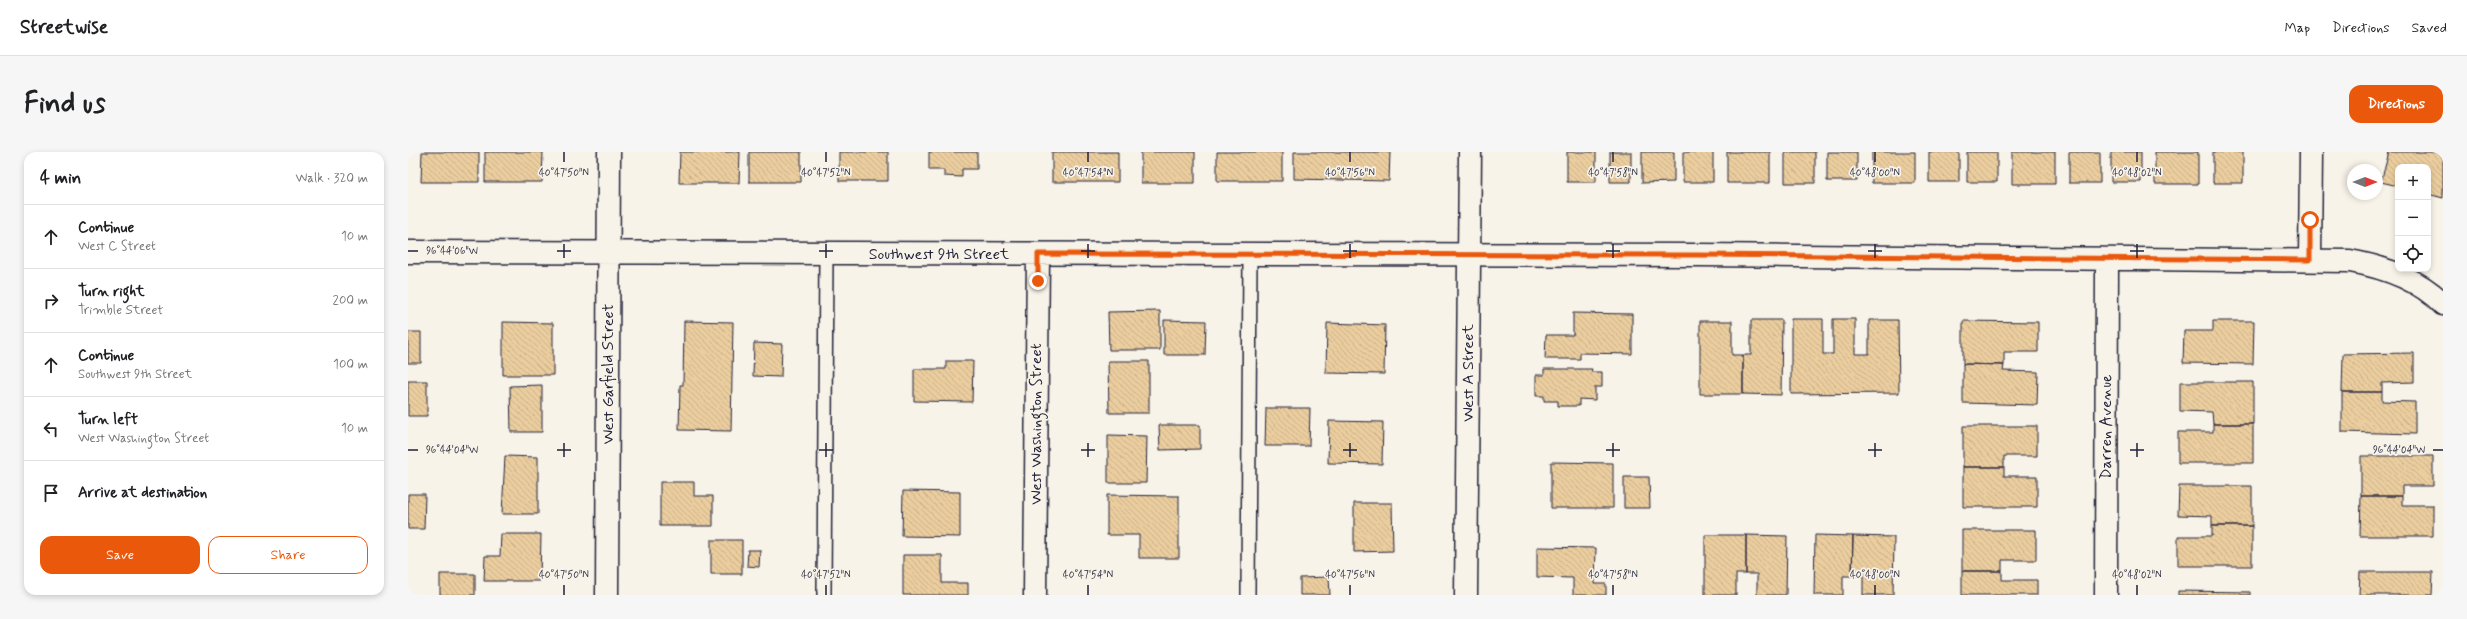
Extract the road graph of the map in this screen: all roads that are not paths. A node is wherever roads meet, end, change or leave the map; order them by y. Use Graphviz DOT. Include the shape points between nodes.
graph roads {
  1 [pos="609,152"];
  2 [pos="1470,152"];
  3 [pos="2311,152"];
  4 [pos="408,252"];
  5 [pos="609,252"];
  6 [pos="826,253"];
  7 [pos="1038,254"];
  8 [pos="1250,254"];
  9 [pos="1469,255"];
  10 [pos="2107,260"];
  11 [pos="2310,260"];
  12 [pos="2443,304"];
  13 [pos="607,595"];
  14 [pos="824,595"];
  15 [pos="1035,595"];
  16 [pos="1248,595"];
  17 [pos="1466,595"];
  18 [pos="2106,595"];
  1 -- 5 [label="street, West Garfield Street"];
  2 -- 9 [label="street, West A Street"];
  3 -- 11 [label="street"];
  4 -- 5 [label="street, Southwest 9th Street"];
  5 -- 6 [label="street, Southwest 9th Street"];
  5 -- 13 [label="street, West Garfield Street"];
  6 -- 7 [label="street, Southwest 9th Street"];
  6 -- 14 [label="lane"];
  7 -- 8 [label="street, Southwest 9th Street"];
  7 -- 15 [label="street, West Washington Street"];
  8 -- 9 [label="street, Southwest 9th Street"];
  8 -- 16 [label="lane"];
  9 -- 10 [label="street, Southwest 9th Street"];
  9 -- 17 [label="street, West A Street"];
  10 -- 11 [label="street, Southwest 9th Street"];
  10 -- 18 [label="street, Darren Avenue"];
  11 -- 12 [label="street, Southwest 9th Street" via="2350,261 2371,265 2406,278"];
}
